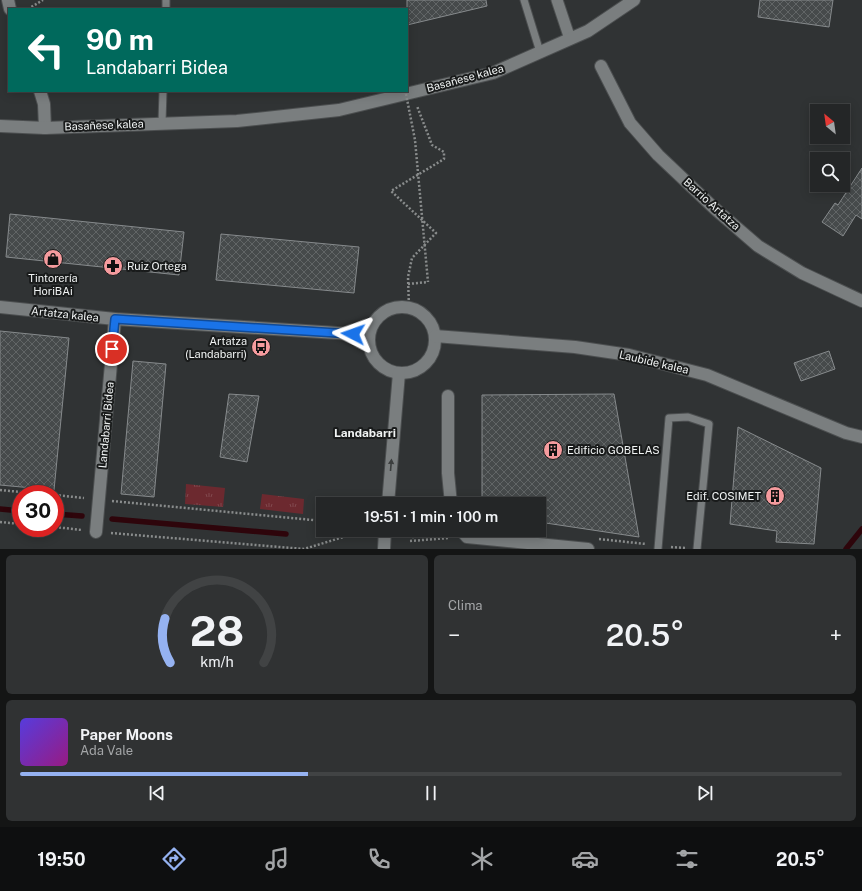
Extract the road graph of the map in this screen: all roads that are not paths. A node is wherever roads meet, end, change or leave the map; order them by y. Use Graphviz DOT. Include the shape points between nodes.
graph roads {
  1 [pos="524,0"];
  2 [pos="557,0"];
  3 [pos="634,0"];
  4 [pos="570,39"];
  5 [pos="540,52"];
  6 [pos="601,66"];
  7 [pos="40,92"];
  8 [pos="163,92"];
  9 [pos="162,122"];
  10 [pos="0,126"];
  11 [pos="45,128"];
  12 [pos="862,301"];
  13 [pos="0,306"];
  14 [pos="115,319"];
  15 [pos="369,335"];
  16 [pos="435,336"];
  17 [pos="399,373"];
  18 [pos="448,396"];
  19 [pos="862,437"];
  20 [pos="389,497"];
  21 [pos="450,497"];
  22 [pos="96,532"];
  23 [pos="385,537"];
  24 [pos="489,537"];
  25 [pos="658,547"];
  26 [pos="384,549"];
  27 [pos="588,549"];
  28 [pos="697,549"];
  1 -- 5 [label="lane"];
  2 -- 4 [label="street"];
  3 -- 4 [label="street, Basañese kalea" via="588,31"];
  4 -- 5 [label="street, Basañese kalea"];
  5 -- 9 [label="street, Basañese kalea" via="493,73 339,110 237,120"];
  6 -- 12 [label="street, Barrio Artatza" via="630,123 658,155 714,208 758,246 802,273"];
  7 -- 11 [label="street" via="44,104"];
  8 -- 9 [label="lane"];
  9 -- 11 [label="street, Basañese kalea"];
  10 -- 11 [label="street, Basañese kalea"];
  13 -- 14 [label="street, Artatza kalea"];
  14 -- 15 [label="street, Artatza kalea"];
  14 -- 22 [label="street, Landabarri Bidea"];
  15 -- 16 [label="street" via="372,325 379,316 398,307 418,311 432,326"];
  15 -- 17 [label="street" via="371,353 376,361 386,369"];
  16 -- 17 [label="street" via="432,355 426,363 408,373"];
  16 -- 19 [label="street, Laubide kalea" via="575,347 629,355 707,375 846,433"];
  20 -- 17 [label="street, one-way"];
  18 -- 21 [label="street"];
  23 -- 26 [label="street"];
  24 -- 27 [label="street"];
  25 -- 28 [label="lane" via="669,418 688,417 709,424"];
}
